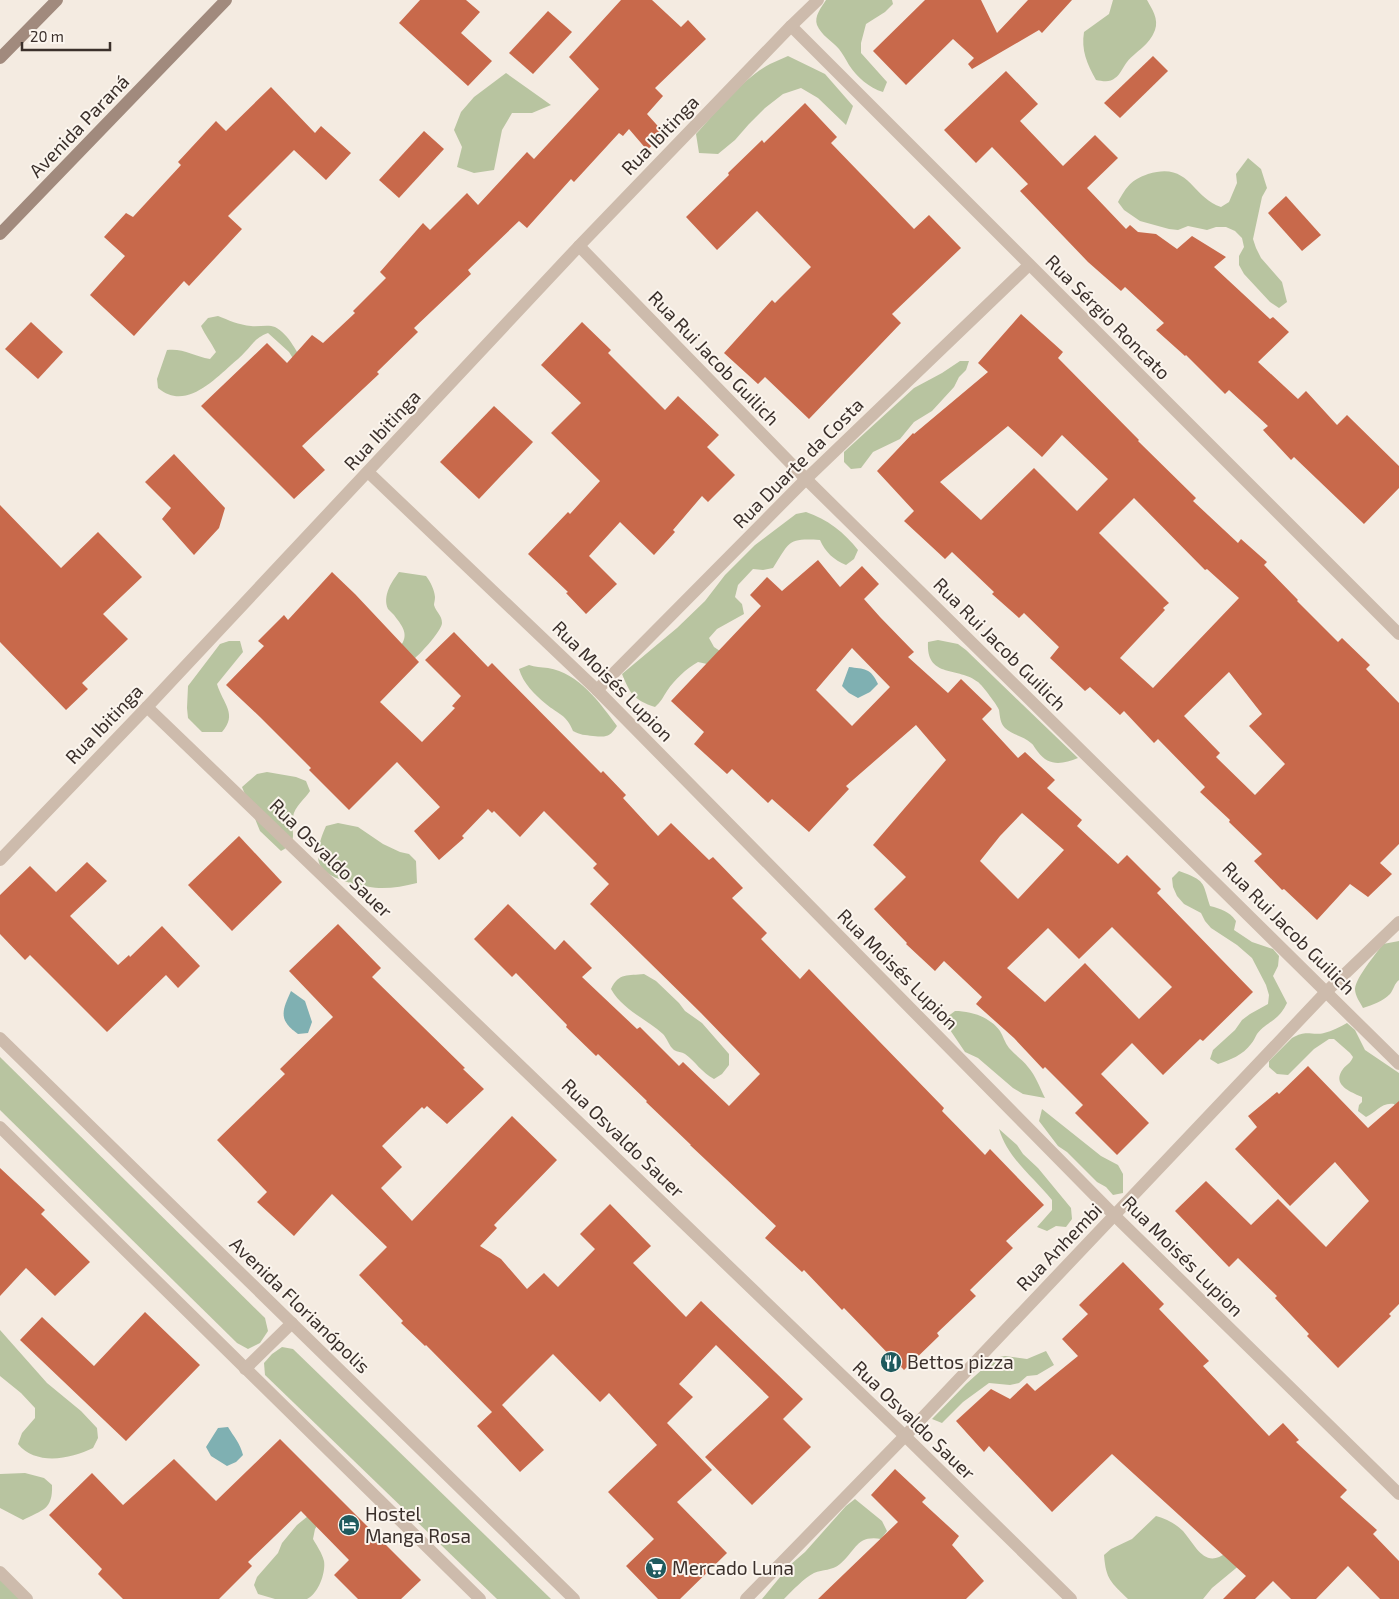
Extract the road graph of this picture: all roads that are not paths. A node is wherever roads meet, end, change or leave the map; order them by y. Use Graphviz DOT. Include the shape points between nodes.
graph roads {
  1 [pos="57,0"];
  2 [pos="226,0"];
  3 [pos="818,0"];
  4 [pos="791,26"];
  5 [pos="0,58"];
  6 [pos="0,234"];
  7 [pos="579,246"];
  8 [pos="1029,266"];
  9 [pos="368,472"];
  10 [pos="806,479"];
  11 [pos="1399,634"];
  12 [pos="598,690"];
  13 [pos="147,707"];
  14 [pos="0,860"];
  15 [pos="1399,922"];
  16 [pos="1327,991"];
  17 [pos="0,1038"];
  18 [pos="1399,1064"];
  19 [pos="0,1127"];
  20 [pos="1115,1216"];
  21 [pos="292,1324"];
  22 [pos="245,1369"];
  23 [pos="905,1436"];
  24 [pos="1399,1494"];
  25 [pos="0,1572"];
  26 [pos="27,1599"];
  27 [pos="480,1599"];
  28 [pos="574,1599"];
  29 [pos="746,1599"];
  30 [pos="1071,1599"];
  1 -- 5 [label="main road"];
  2 -- 6 [label="main road, Avenida Paraná"];
  3 -- 4 [label="street, Rua Ibitinga"];
  4 -- 7 [label="street, Rua Ibitinga"];
  4 -- 8 [label="street, Rua Sérgio Roncato"];
  7 -- 9 [label="street, Rua Ibitinga"];
  7 -- 10 [label="street, Rua Rui Jacob Guilich"];
  8 -- 10 [label="street, Rua Duarte da Costa"];
  8 -- 11 [label="street, Rua Sérgio Roncato"];
  9 -- 12 [label="street, Rua Moisés Lupion"];
  9 -- 13 [label="street, Rua Ibitinga"];
  10 -- 12 [label="street, Rua Duarte da Costa"];
  10 -- 16 [label="street, Rua Rui Jacob Guilich"];
  12 -- 20 [label="street, Rua Moisés Lupion"];
  13 -- 14 [label="street, Rua Ibitinga"];
  13 -- 23 [label="street, Rua Osvaldo Sauer"];
  15 -- 16 [label="street, Rua Anhembi"];
  16 -- 18 [label="street, Rua Rui Jacob Guilich"];
  16 -- 20 [label="street, Rua Anhembi"];
  17 -- 21 [label="street, Avenida Florianópolis"];
  19 -- 22 [label="street"];
  20 -- 23 [label="street, Rua Anhembi"];
  20 -- 24 [label="street, Rua Moisés Lupion"];
  21 -- 22 [label="street"];
  21 -- 28 [label="street, Avenida Florianópolis"];
  22 -- 27 [label="street"];
  23 -- 29 [label="street, Rua Anhembi"];
  23 -- 30 [label="street, Rua Osvaldo Sauer"];
  25 -- 26 [label="street"];
}
